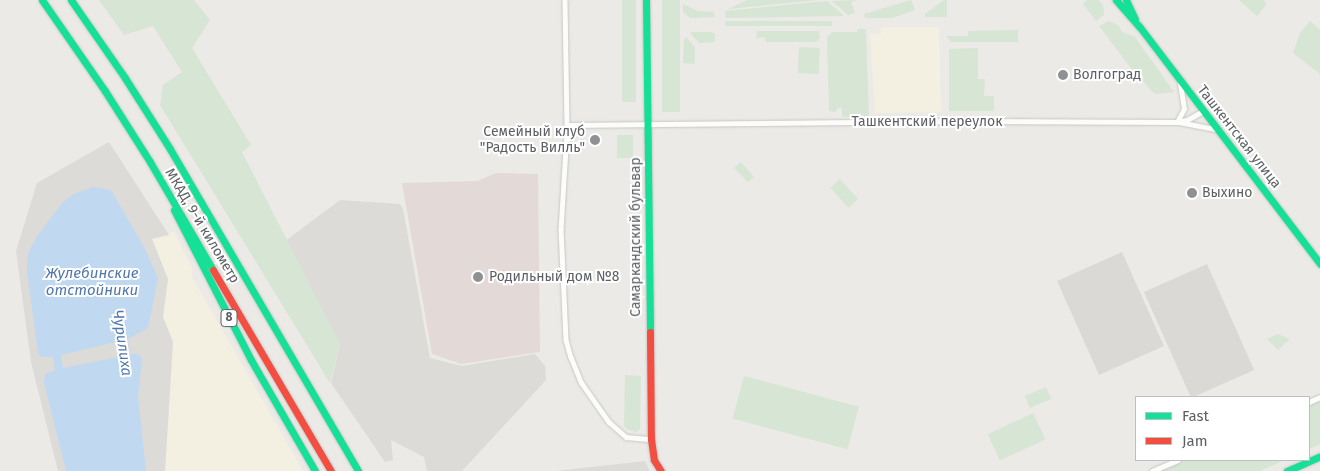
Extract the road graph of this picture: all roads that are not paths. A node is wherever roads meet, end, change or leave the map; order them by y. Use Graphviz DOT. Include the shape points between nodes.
graph roads {
  1 [pos="42,0"];
  2 [pos="71,0"];
  3 [pos="565,0"];
  4 [pos="646,0"];
  5 [pos="1116,0"];
  6 [pos="1126,0"];
  7 [pos="1139,26"];
  8 [pos="1180,80"];
  9 [pos="1203,111"];
  10 [pos="1177,122"];
  11 [pos="648,124"];
  12 [pos="567,125"];
  13 [pos="1216,129"];
  14 [pos="150,162"];
  15 [pos="1320,264"];
  16 [pos="650,439"];
  17 [pos="1176,461"];
  18 [pos="1309,461"];
  19 [pos="315,471"];
  20 [pos="331,471"];
  21 [pos="358,471"];
  22 [pos="661,471"];
  23 [pos="1152,471"];
  24 [pos="1287,471"];
  1 -- 14 [label="main road, МКАД, 9-й километр"];
  2 -- 21 [label="main road, МКАД, 9-й километр" via="175,157"];
  3 -- 12 [label="street"];
  4 -- 11 [label="main road, Самаркандский бульвар"];
  5 -- 7 [label="main road, Ташкентская улица"];
  6 -- 7 [label="main road, Ташкентская улица"];
  7 -- 8 [label="main road, Ташкентская улица"];
  8 -- 9 [label="main road, Ташкентская улица"];
  8 -- 10 [label="street" via="1184,109"];
  9 -- 10 [label="street, Ташкентский переулок"];
  9 -- 13 [label="main road, Ташкентская улица"];
  10 -- 11 [label="street, Ташкентский переулок"];
  10 -- 13 [label="street"];
  11 -- 12 [label="street, Ташкентский переулок"];
  11 -- 16 [label="main road, Самаркандский бульвар"];
  12 -- 16 [label="street" via="562,246 564,323 570,357 581,382 613,426 626,437"];
  13 -- 15 [label="main road, Ташкентская улица"];
  14 -- 19 [label="main road, 8" via="251,360"];
  14 -- 20 [label="main road, МКАД, 9-й километр"];
  16 -- 22 [label="main road, Самаркандский бульвар" via="654,460"];
  17 -- 23 [label="street"];
  18 -- 24 [label="main road"];
}
